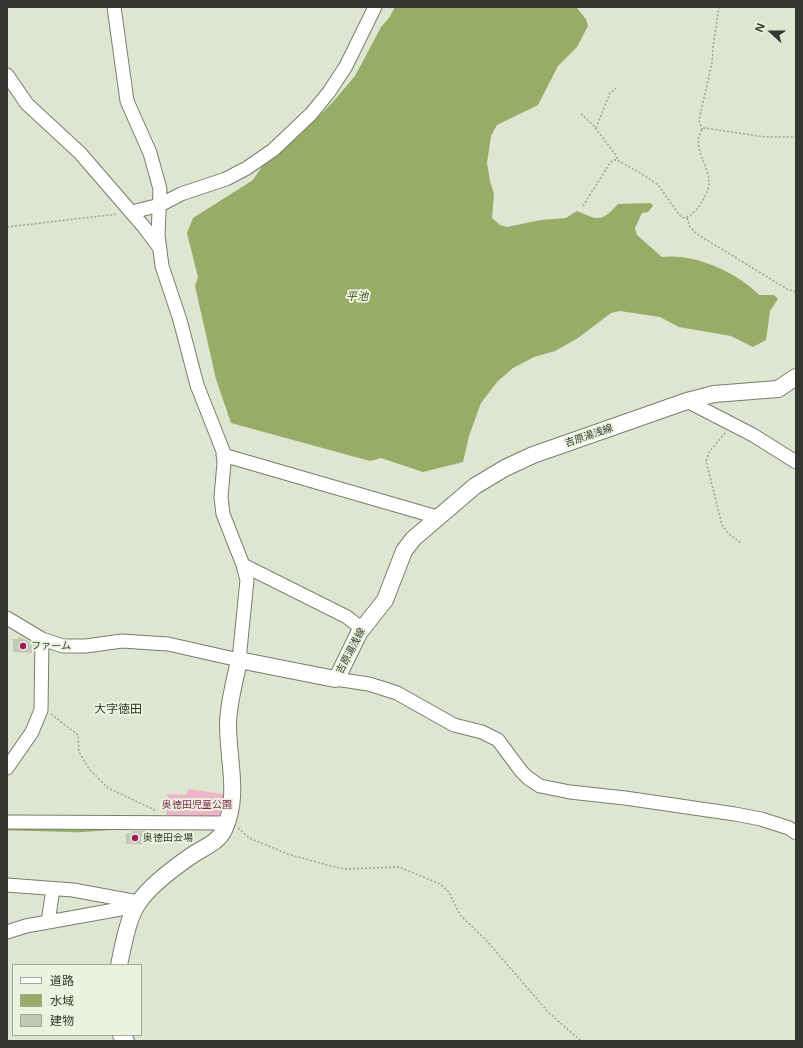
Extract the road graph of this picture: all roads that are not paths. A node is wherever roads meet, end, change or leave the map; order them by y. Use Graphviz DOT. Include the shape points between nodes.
graph roads {
  1 [pos="114,7"];
  2 [pos="375,7"];
  3 [pos="7,75"];
  4 [pos="160,205"];
  5 [pos="132,212"];
  6 [pos="159,247"];
  7 [pos="796,378"];
  8 [pos="687,401"];
  9 [pos="223,455"];
  10 [pos="796,462"];
  11 [pos="437,517"];
  12 [pos="243,565"];
  13 [pos="7,618"];
  14 [pos="362,629"];
  15 [pos="42,639"];
  16 [pos="239,660"];
  17 [pos="335,678"];
  18 [pos="7,768"];
  19 [pos="228,820"];
  20 [pos="7,822"];
  21 [pos="796,833"];
  22 [pos="7,885"];
  23 [pos="53,889"];
  24 [pos="137,904"];
  25 [pos="48,922"];
  26 [pos="7,932"];
  27 [pos="119,964"];
  1 -- 4 [label="street" via="125,93 155,169 160,189"];
  2 -- 4 [label="street" via="338,78 321,103 291,135 242,171 181,194"];
  3 -- 5 [label="street" via="26,104 80,153"];
  4 -- 5 [label="street"];
  4 -- 6 [label="street"];
  5 -- 6 [label="street"];
  6 -- 9 [label="street" via="162,266 180,320 197,386"];
  7 -- 8 [label="main road, 吉原湯浅線" via="778,389 714,394"];
  8 -- 10 [label="street" via="732,423"];
  8 -- 11 [label="main road, 吉原湯浅線" via="533,455 475,486"];
  9 -- 11 [label="street"];
  9 -- 12 [label="street" via="220,497 223,514"];
  11 -- 14 [label="main road, 吉原湯浅線" via="409,543 385,600"];
  12 -- 14 [label="street" via="347,617"];
  12 -- 16 [label="street" via="247,588"];
  13 -- 15 [label="street"];
  14 -- 17 [label="main road, 吉原湯浅線"];
  15 -- 16 [label="street" via="63,646 122,641 168,644"];
  15 -- 18 [label="street" via="41,710 32,732"];
  16 -- 17 [label="main road, 吉原湯浅線"];
  16 -- 19 [label="main road" via="228,720 233,777"];
  17 -- 21 [label="street" via="391,691 454,725 482,732 498,740 521,771 540,786 734,814 761,819 790,828"];
  19 -- 20 [label="street"];
  19 -- 24 [label="main road" via="218,838 190,857"];
  22 -- 23 [label="street"];
  23 -- 24 [label="street" via="73,890"];
  23 -- 25 [label="street"];
  24 -- 25 [label="street"];
  24 -- 27 [label="main road" via="127,929"];
  25 -- 26 [label="street"];
}
